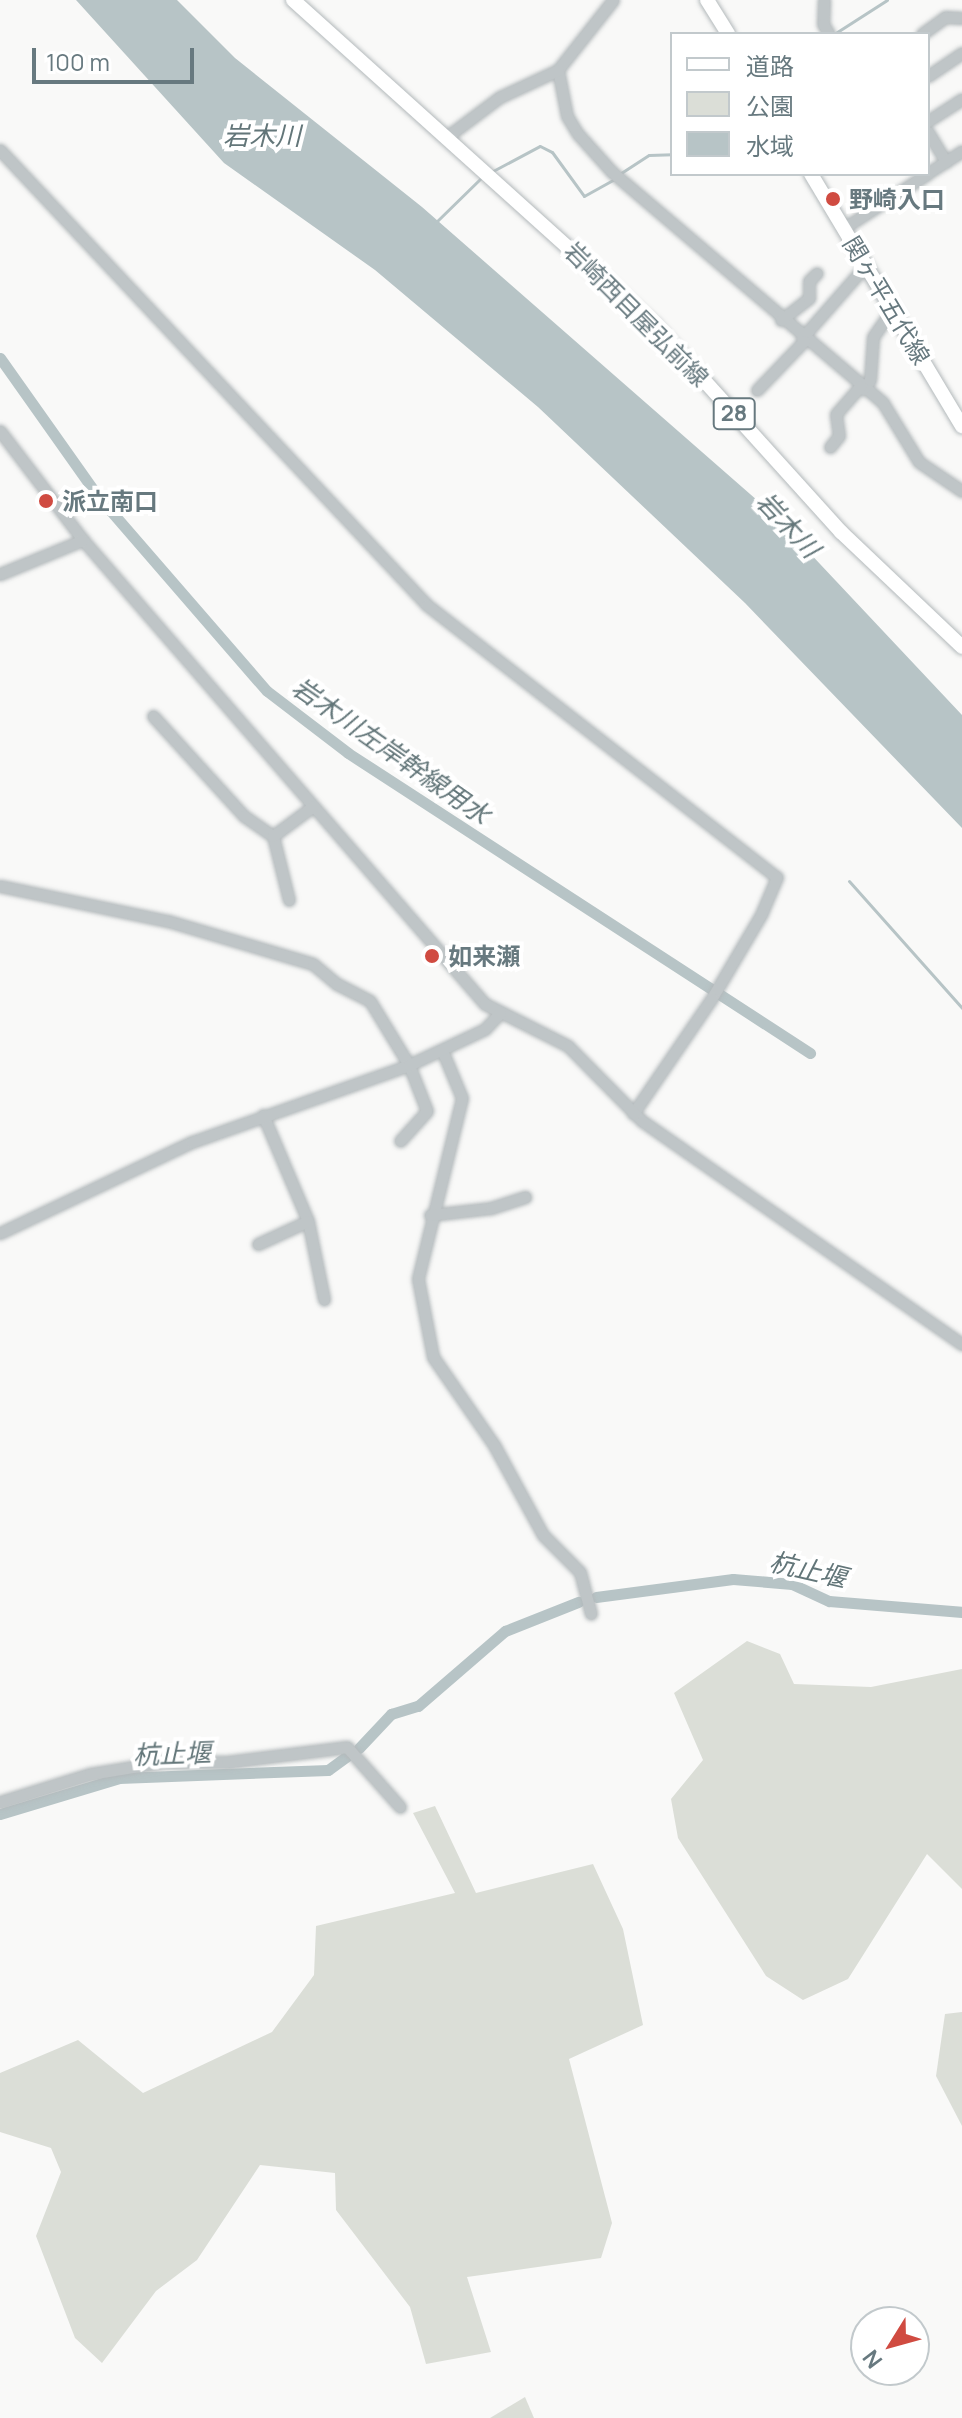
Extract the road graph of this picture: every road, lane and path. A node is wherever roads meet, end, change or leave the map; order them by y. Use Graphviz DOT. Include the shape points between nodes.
graph roads {
  1 [pos="293,0"];
  2 [pos="613,0"];
  3 [pos="707,0"];
  4 [pos="824,0"];
  5 [pos="962,18"];
  6 [pos="727,32"];
  7 [pos="827,32"];
  8 [pos="925,32"];
  9 [pos="962,53"];
  10 [pos="558,70"];
  11 [pos="930,75"];
  12 [pos="962,99"];
  13 [pos="930,120"];
  14 [pos="930,135"];
  15 [pos="448,136"];
  16 [pos="0,150"];
  17 [pos="962,151"];
  18 [pos="946,162"];
  19 [pos="930,173"];
  20 [pos="812,176"];
  21 [pos="925,176"];
  22 [pos="844,228"];
  23 [pos="866,265"];
  24 [pos="817,273"];
  25 [pos="892,310"];
  26 [pos="781,320"];
  27 [pos="803,339"];
  28 [pos="861,388"];
  29 [pos="757,390"];
  30 [pos="962,426"];
  31 [pos="0,431"];
  32 [pos="830,447"];
  33 [pos="962,491"];
  34 [pos="83,540"];
  35 [pos="0,574"];
  36 [pos="962,647"];
  37 [pos="153,716"];
  38 [pos="312,807"];
  39 [pos="273,836"];
  40 [pos="0,886"];
  41 [pos="289,900"];
  42 [pos="500,1013"];
  43 [pos="442,1050"];
  44 [pos="409,1065"];
  45 [pos="633,1114"];
  46 [pos="263,1115"];
  47 [pos="400,1141"];
  48 [pos="525,1197"];
  49 [pos="430,1215"];
  50 [pos="308,1221"];
  51 [pos="0,1233"];
  52 [pos="258,1244"];
  53 [pos="324,1299"];
  54 [pos="962,1344"];
  55 [pos="591,1614"];
  56 [pos="0,1802"];
  57 [pos="400,1807"];
  1 -- 15 [label="main road, 岩崎西目屋弘前線 / 28"];
  2 -- 10 [label="street"];
  3 -- 6 [label="main road"];
  4 -- 7 [label="street"];
  5 -- 8 [label="street" via="945,17"];
  9 -- 11 [label="street"];
  10 -- 15 [label="street" via="500,97"];
  10 -- 26 [label="street" via="567,116 612,172"];
  12 -- 13 [label="street"];
  14 -- 18 [label="street"];
  15 -- 36 [label="main road, 岩崎西目屋弘前線 / 28" via="654,325 841,532"];
  16 -- 45 [label="street" via="427,605 777,877 712,998"];
  17 -- 18 [label="street"];
  18 -- 19 [label="street"];
  20 -- 22 [label="main road, 関ヶ平五代線"];
  21 -- 22 [label="street"];
  22 -- 23 [label="main road, 関ヶ平五代線"];
  23 -- 25 [label="main road, 関ヶ平五代線"];
  23 -- 27 [label="street"];
  24 -- 26 [label="street" via="809,281 809,298"];
  25 -- 28 [label="street" via="873,337 870,380"];
  25 -- 30 [label="main road, 関ヶ平五代線"];
  26 -- 27 [label="street"];
  27 -- 28 [label="street"];
  27 -- 29 [label="street"];
  28 -- 32 [label="street" via="836,414 839,436"];
  28 -- 33 [label="street" via="883,403 919,462"];
  31 -- 34 [label="street"];
  34 -- 35 [label="street"];
  34 -- 38 [label="street"];
  37 -- 39 [label="street" via="244,816"];
  38 -- 39 [label="street"];
  38 -- 42 [label="street" via="465,983"];
  39 -- 41 [label="street"];
  40 -- 44 [label="street" via="168,921 313,964 370,1001"];
  42 -- 43 [label="street" via="485,1029"];
  42 -- 45 [label="street" via="568,1046"];
  43 -- 44 [label="street"];
  43 -- 49 [label="street" via="462,1098"];
  44 -- 46 [label="street"];
  44 -- 47 [label="street" via="427,1111"];
  45 -- 54 [label="street"];
  46 -- 50 [label="street"];
  46 -- 51 [label="street" via="123,1172"];
  48 -- 49 [label="street" via="491,1208"];
  49 -- 55 [label="street" via="418,1279 433,1357 494,1445 543,1535 580,1572"];
  50 -- 52 [label="street"];
  50 -- 53 [label="street"];
  56 -- 57 [label="street" via="90,1774 163,1762 227,1762 347,1747"];
}
